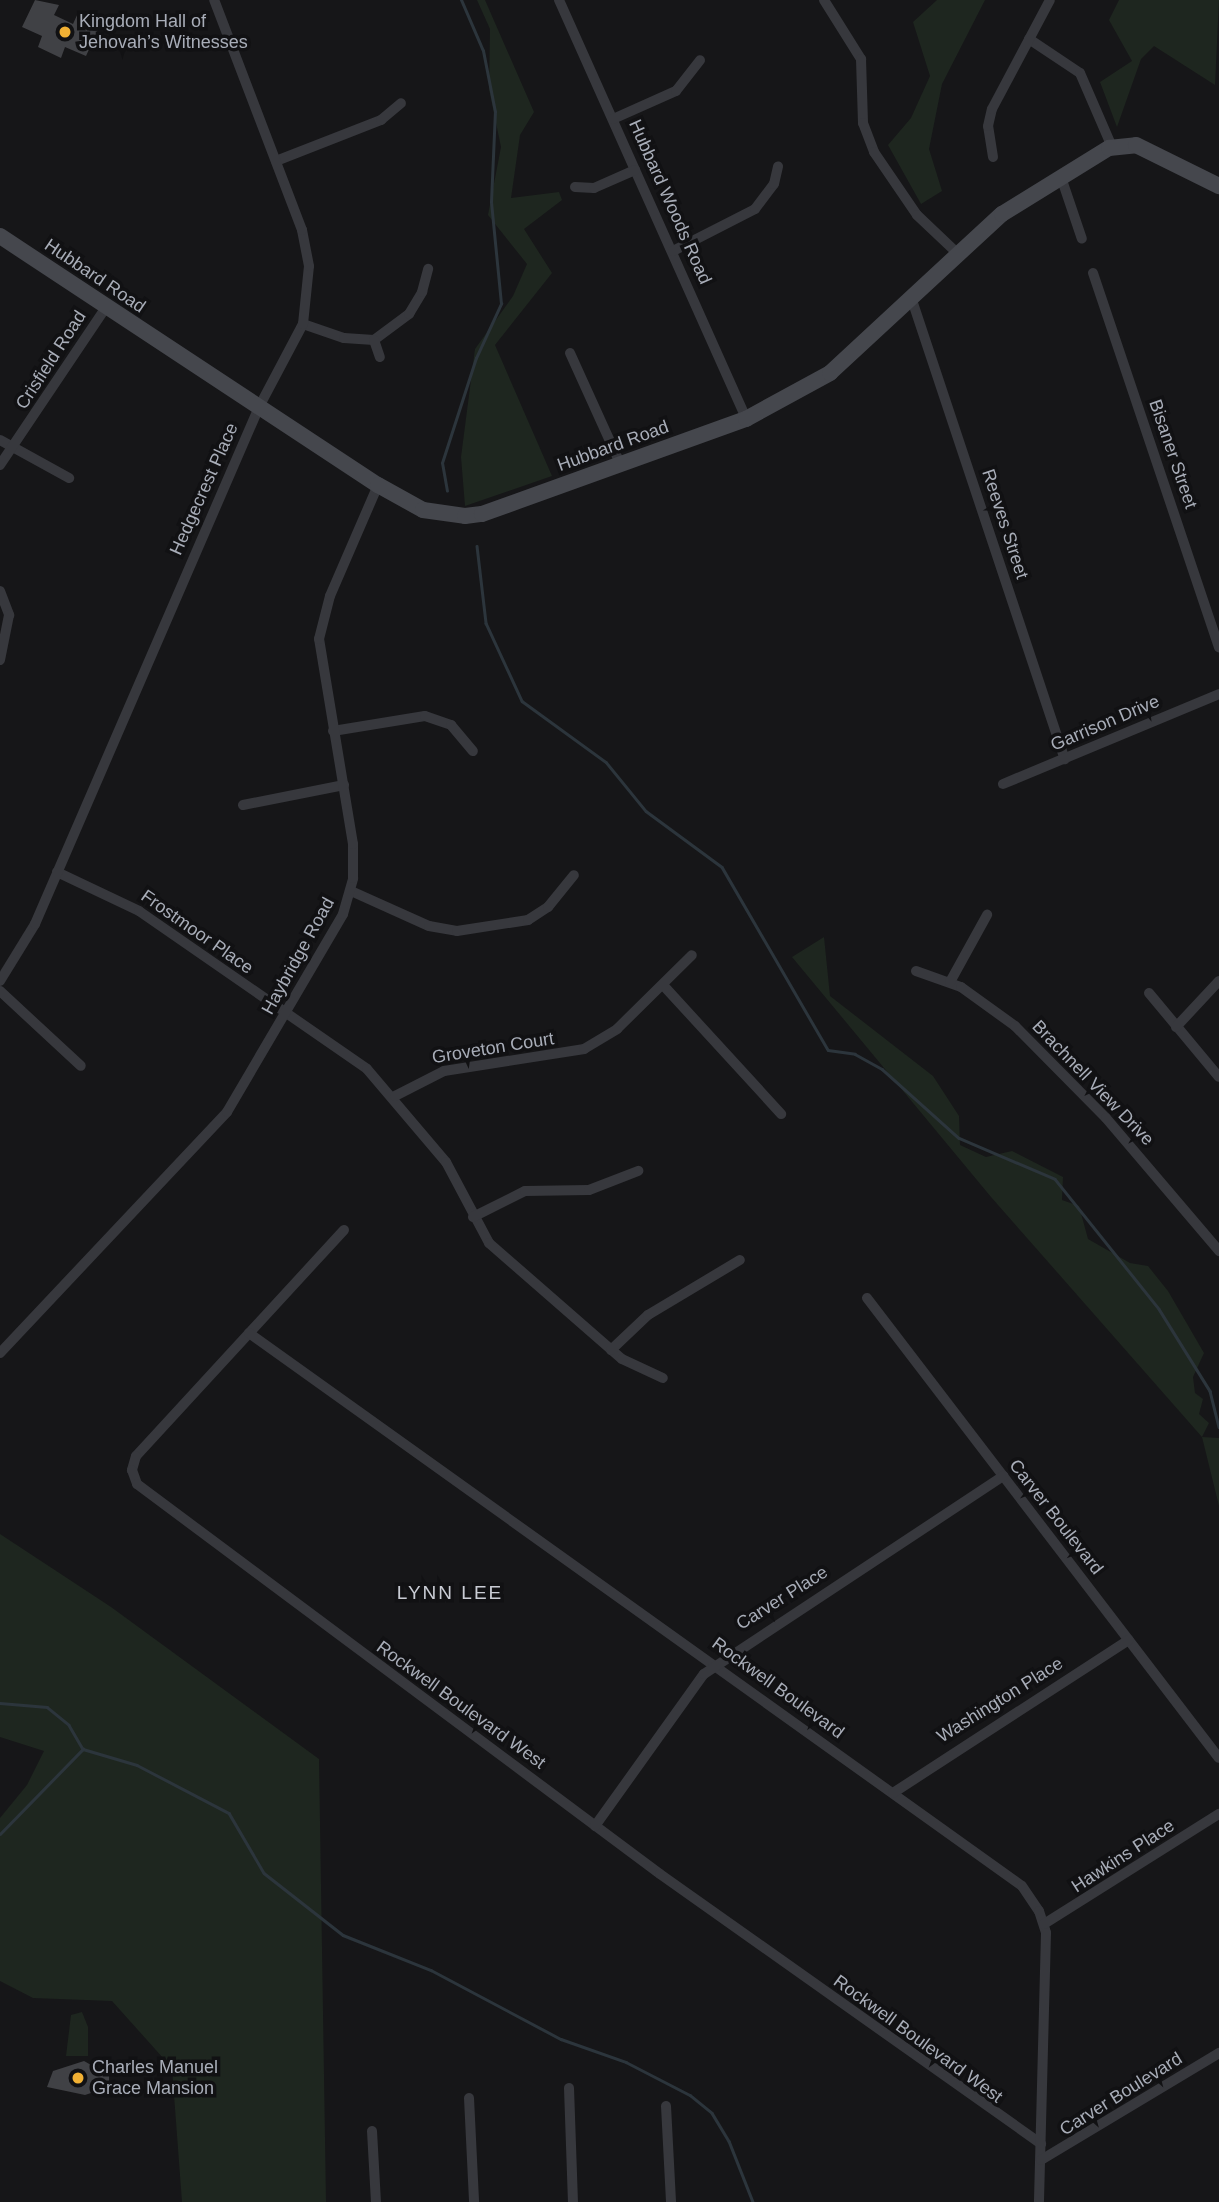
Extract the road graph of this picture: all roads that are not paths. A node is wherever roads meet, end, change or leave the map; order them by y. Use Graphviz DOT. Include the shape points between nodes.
graph roads {
  1 [pos="214,0"];
  2 [pos="559,0"];
  3 [pos="824,0"];
  4 [pos="1050,0"];
  5 [pos="1029,40"];
  6 [pos="700,60"];
  7 [pos="401,103"];
  8 [pos="613,119"];
  9 [pos="1112,147"];
  10 [pos="993,157"];
  11 [pos="276,161"];
  12 [pos="778,166"];
  13 [pos="635,170"];
  14 [pos="1061,177"];
  15 [pos="1219,186"];
  16 [pos="575,187"];
  17 [pos="0,236"];
  18 [pos="1082,239"];
  19 [pos="673,251"];
  20 [pos="956,253"];
  21 [pos="428,269"];
  22 [pos="1093,273"];
  23 [pos="912,300"];
  24 [pos="106,307"];
  25 [pos="303,324"];
  26 [pos="374,340"];
  27 [pos="570,353"];
  28 [pos="380,357"];
  29 [pos="259,407"];
  30 [pos="746,419"];
  31 [pos="0,440"];
  32 [pos="14,448"];
  33 [pos="620,463"];
  34 [pos="0,466"];
  35 [pos="69,478"];
  36 [pos="378,485"];
  37 [pos="0,591"];
  38 [pos="1219,647"];
  39 [pos="0,660"];
  40 [pos="1219,694"];
  41 [pos="334,731"];
  42 [pos="473,751"];
  43 [pos="1065,759"];
  44 [pos="1003,783"];
  45 [pos="344,785"];
  46 [pos="243,805"];
  47 [pos="57,872"];
  48 [pos="574,875"];
  49 [pos="351,891"];
  50 [pos="987,915"];
  51 [pos="692,955"];
  52 [pos="916,971"];
  53 [pos="0,981"];
  54 [pos="1219,981"];
  55 [pos="950,982"];
  56 [pos="663,985"];
  57 [pos="0,991"];
  58 [pos="1149,993"];
  59 [pos="286,1015"];
  60 [pos="1177,1027"];
  61 [pos="81,1066"];
  62 [pos="1219,1077"];
  63 [pos="395,1096"];
  64 [pos="781,1114"];
  65 [pos="638,1171"];
  66 [pos="473,1217"];
  67 [pos="344,1230"];
  68 [pos="1219,1251"];
  69 [pos="740,1260"];
  70 [pos="867,1298"];
  71 [pos="250,1333"];
  72 [pos="611,1350"];
  73 [pos="0,1353"];
  74 [pos="663,1378"];
  75 [pos="1003,1476"];
  76 [pos="1129,1640"];
  77 [pos="715,1665"];
  78 [pos="1219,1758"];
  79 [pos="893,1793"];
  80 [pos="1219,1814"];
  81 [pos="595,1825"];
  82 [pos="1044,1924"];
  83 [pos="1219,2053"];
  84 [pos="569,2088"];
  85 [pos="470,2098"];
  86 [pos="666,2106"];
  87 [pos="372,2131"];
  88 [pos="1041,2144"];
  89 [pos="1041,2160"];
  90 [pos="376,2202"];
  91 [pos="474,2202"];
  92 [pos="573,2202"];
  93 [pos="671,2202"];
  94 [pos="1039,2202"];
  1 -- 11 [label="street, Hedgecrest Place"];
  2 -- 8 [label="street, Hubbard Woods Road"];
  3 -- 20 [label="street" via="861,59 863,123 874,152 917,215"];
  4 -- 5 [label="street"];
  5 -- 9 [label="street" via="1080,73"];
  5 -- 10 [label="street" via="989,117"];
  6 -- 8 [label="street" via="676,91"];
  7 -- 11 [label="street" via="381,120"];
  8 -- 13 [label="street, Hubbard Woods Road"];
  9 -- 14 [label="main road, Hubbard Road"];
  9 -- 15 [label="main road" via="1136,145"];
  11 -- 25 [label="street, Hedgecrest Place" via="306,245 309,279"];
  12 -- 19 [label="street" via="774,184 755,209"];
  13 -- 16 [label="street" via="605,185"];
  13 -- 19 [label="street, Hubbard Woods Road"];
  14 -- 18 [label="street"];
  14 -- 20 [label="main road, Hubbard Road" via="1002,214"];
  17 -- 24 [label="main road, Hubbard Road"];
  19 -- 30 [label="street, Hubbard Woods Road"];
  20 -- 23 [label="main road, Hubbard Road"];
  21 -- 26 [label="street" via="422,292 408,314"];
  22 -- 38 [label="street, Bisaner Street"];
  23 -- 30 [label="main road, Hubbard Road" via="831,373"];
  23 -- 43 [label="street, Reeves Street"];
  24 -- 29 [label="main road, Hubbard Road"];
  24 -- 32 [label="street, Crisfield Road"];
  25 -- 26 [label="street" via="344,338"];
  25 -- 29 [label="street, Hedgecrest Place"];
  26 -- 28 [label="street"];
  27 -- 33 [label="street"];
  29 -- 36 [label="main road, Hubbard Road"];
  29 -- 47 [label="street, Hedgecrest Place"];
  30 -- 33 [label="main road, Hubbard Road"];
  31 -- 32 [label="street"];
  32 -- 34 [label="street, Crisfield Road"];
  32 -- 35 [label="street"];
  33 -- 36 [label="main road, Hubbard Road" via="465,516 423,510"];
  36 -- 41 [label="street, Haybridge Road" via="320,629"];
  37 -- 39 [label="street" via="9,615"];
  40 -- 43 [label="street, Garrison Drive"];
  41 -- 42 [label="street" via="425,716 452,725"];
  41 -- 45 [label="street, Haybridge Road"];
  43 -- 44 [label="street, Garrison Drive"];
  45 -- 46 [label="street"];
  45 -- 49 [label="street, Haybridge Road" via="354,861"];
  47 -- 53 [label="street, Hedgecrest Place" via="26,942"];
  47 -- 59 [label="street, Frostmoor Place" via="139,911"];
  48 -- 49 [label="street" via="548,908 528,920 457,931 429,926"];
  49 -- 59 [label="street, Haybridge Road" via="336,930"];
  50 -- 55 [label="street"];
  51 -- 56 [label="street, Groveton Court"];
  52 -- 55 [label="street, Brachnell View Drive"];
  54 -- 60 [label="street"];
  55 -- 68 [label="street, Brachnell View Drive" via="1002,1015 1048,1059"];
  56 -- 63 [label="street, Groveton Court" via="617,1029 584,1049 444,1071"];
  56 -- 64 [label="street"];
  57 -- 61 [label="street"];
  58 -- 60 [label="street"];
  59 -- 63 [label="street, Frostmoor Place" via="367,1069"];
  59 -- 73 [label="street, Haybridge Road" via="227,1112"];
  60 -- 62 [label="street"];
  63 -- 66 [label="street, Frostmoor Place" via="446,1162"];
  65 -- 66 [label="street" via="589,1190 525,1191"];
  66 -- 72 [label="street, Frostmoor Place" via="489,1243"];
  67 -- 71 [label="street, Rockwell Boulevard West"];
  69 -- 72 [label="street" via="648,1315"];
  70 -- 75 [label="street, Carver Boulevard"];
  71 -- 77 [label="street, Rockwell Boulevard"];
  71 -- 81 [label="street, Rockwell Boulevard West" via="136,1456 132,1470 137,1484"];
  72 -- 74 [label="street, Frostmoor Place" via="638,1370"];
  75 -- 76 [label="street, Carver Boulevard"];
  75 -- 77 [label="street, Carver Place"];
  76 -- 78 [label="street, Carver Boulevard"];
  76 -- 79 [label="street, Washington Place"];
  77 -- 79 [label="street, Rockwell Boulevard"];
  77 -- 81 [label="street, Carver Place" via="690,1692"];
  79 -- 82 [label="street, Rockwell Boulevard" via="1018,1882"];
  80 -- 82 [label="street, Hawkins Place"];
  81 -- 88 [label="street, Rockwell Boulevard West"];
  82 -- 88 [label="street"];
  83 -- 89 [label="street, Carver Boulevard"];
  84 -- 92 [label="street"];
  85 -- 91 [label="street"];
  86 -- 93 [label="street"];
  87 -- 90 [label="street"];
  88 -- 89 [label="street"];
  89 -- 94 [label="street"];
}
